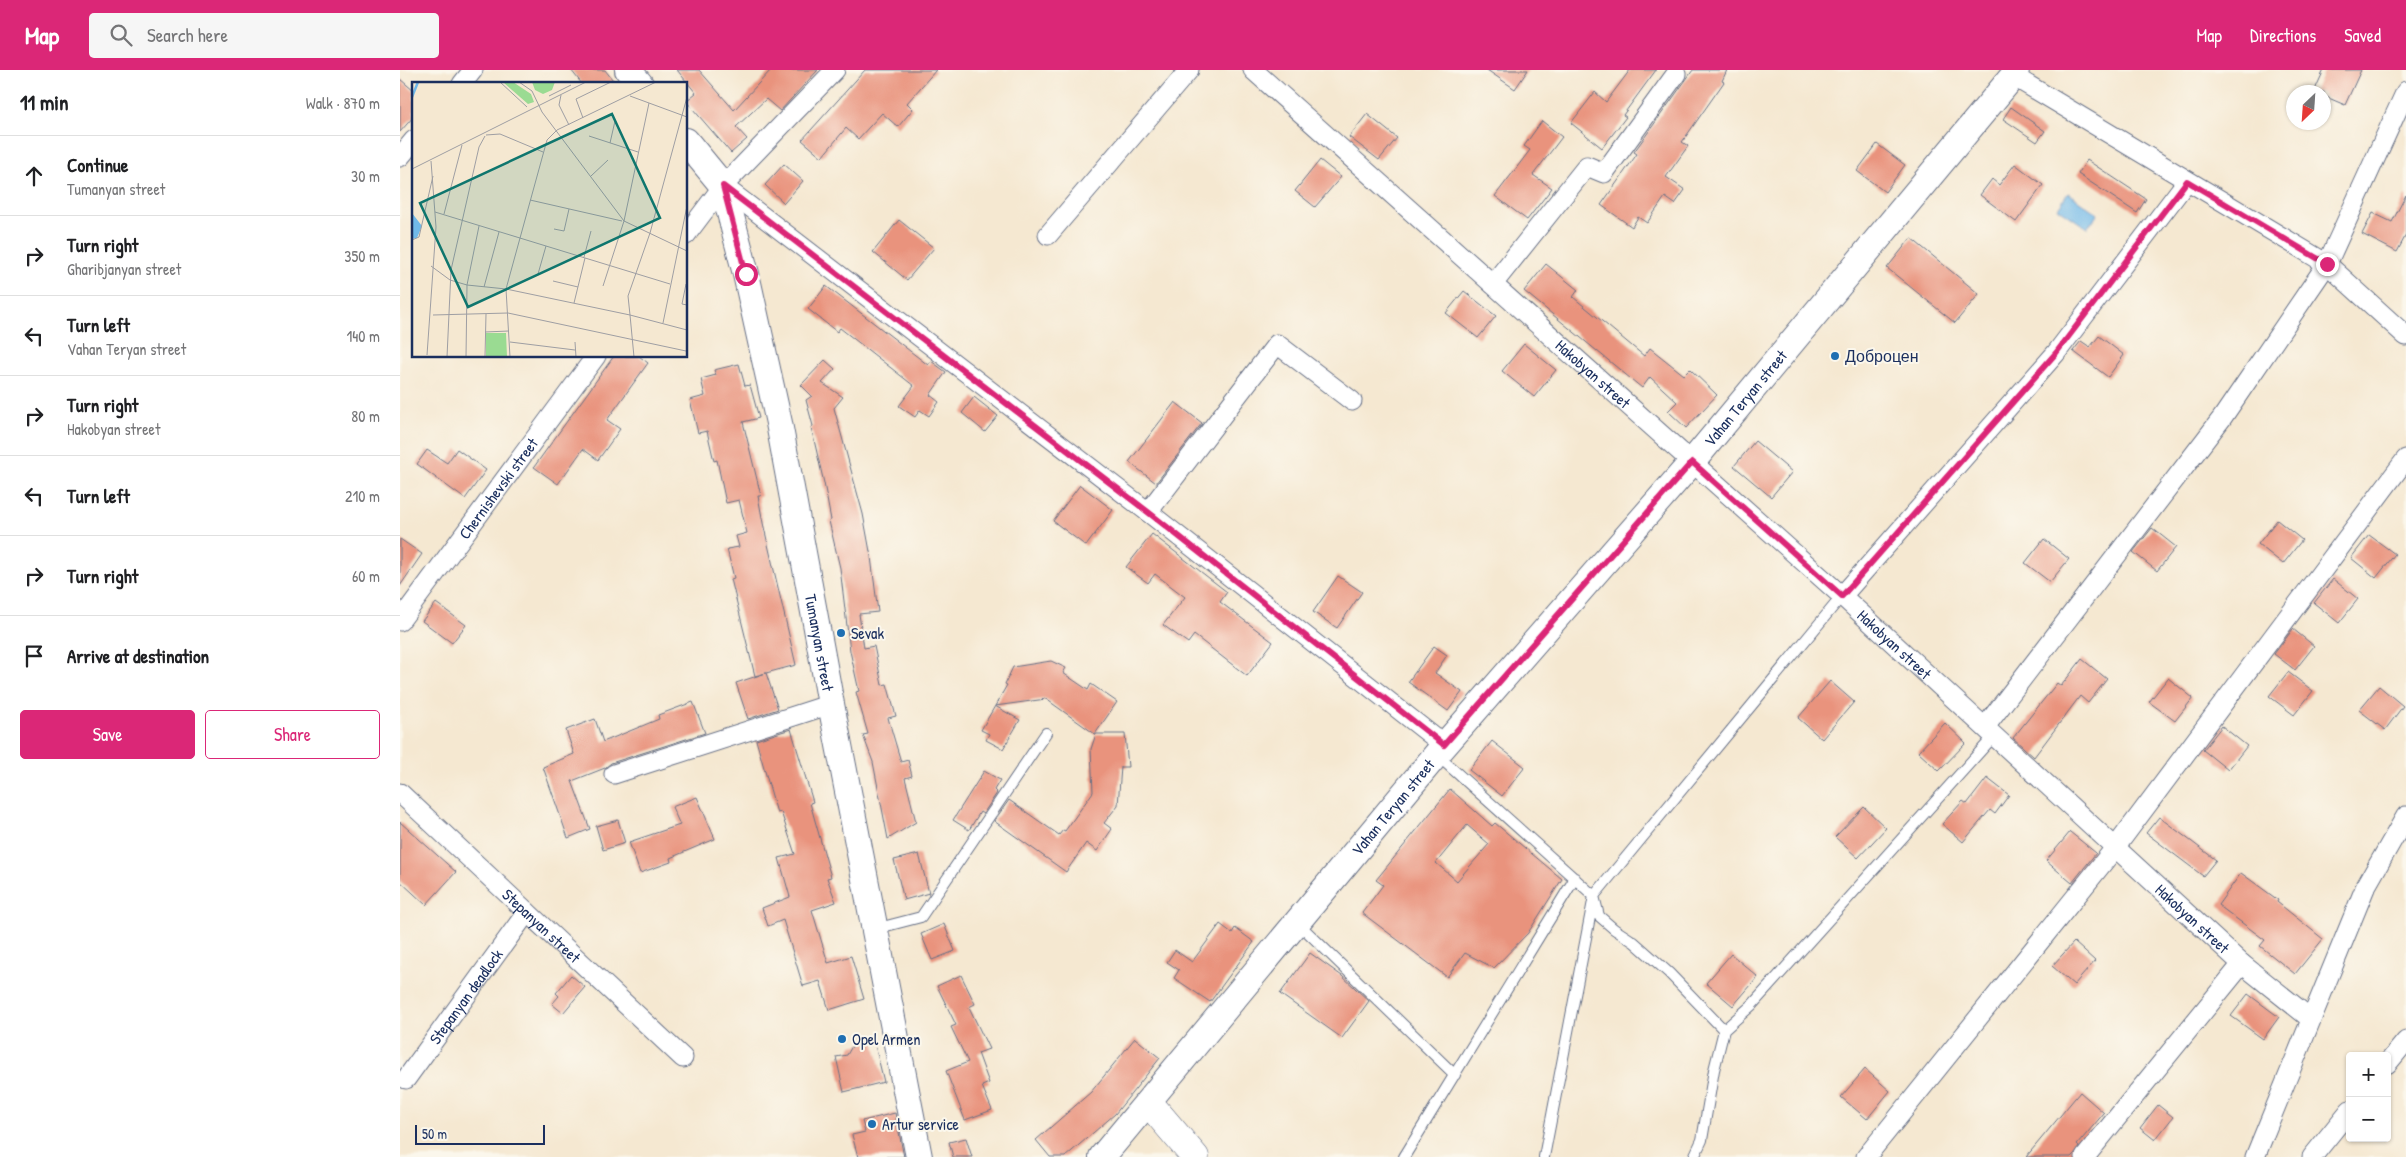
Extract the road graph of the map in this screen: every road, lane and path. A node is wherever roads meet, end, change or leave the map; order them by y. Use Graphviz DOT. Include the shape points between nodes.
graph roads {
  1 [pos="473,70"];
  2 [pos="628,70"];
  3 [pos="835,70"];
  4 [pos="1189,70"];
  5 [pos="1253,70"];
  6 [pos="2011,72"];
  7 [pos="1676,74"];
  8 [pos="464,82"];
  9 [pos="638,82"];
  10 [pos="2406,91"];
  11 [pos="412,142"];
  12 [pos="688,143"];
  13 [pos="400,156"];
  14 [pos="2187,181"];
  15 [pos="723,186"];
  16 [pos="688,232"];
  17 [pos="1048,235"];
  18 [pos="2327,264"];
  19 [pos="1493,284"];
  20 [pos="2406,336"];
  21 [pos="595,358"];
  22 [pos="1352,401"];
  23 [pos="2406,459"];
  24 [pos="1692,462"];
  25 [pos="1148,512"];
  26 [pos="1842,596"];
  27 [pos="400,621"];
  28 [pos="831,704"];
  29 [pos="1990,731"];
  30 [pos="1046,733"];
  31 [pos="1440,750"];
  32 [pos="614,774"];
  33 [pos="400,793"];
  34 [pos="2406,816"];
  35 [pos="2115,848"];
  36 [pos="1574,878"];
  37 [pos="1594,896"];
  38 [pos="527,912"];
  39 [pos="1298,922"];
  40 [pos="876,929"];
  41 [pos="2242,964"];
  42 [pos="2311,1019"];
  43 [pos="1724,1030"];
  44 [pos="2406,1041"];
  45 [pos="683,1058"];
  46 [pos="2391,1059"];
  47 [pos="1456,1075"];
  48 [pos="406,1080"];
  49 [pos="1149,1103"];
  50 [pos="2346,1115"];
  51 [pos="919,1157"];
  52 [pos="1102,1157"];
  53 [pos="1195,1157"];
  54 [pos="1404,1157"];
  55 [pos="1544,1157"];
  56 [pos="1694,1157"];
  57 [pos="1866,1157"];
  58 [pos="2085,1157"];
  59 [pos="2255,1157"];
  60 [pos="2312,1157"];
  1 -- 8 [label="street"];
  2 -- 9 [label="street"];
  3 -- 15 [label="street"];
  4 -- 17 [label="street"];
  5 -- 19 [label="street, Hakobyan street"];
  6 -- 14 [label="street"];
  6 -- 24 [label="street, Vahan Teryan street"];
  7 -- 19 [label="street" via="1604,173 1587,166"];
  10 -- 18 [label="street"];
  11 -- 13 [label="street"];
  12 -- 15 [label="street, Tumanyan street"];
  14 -- 18 [label="street"];
  14 -- 26 [label="street" via="2056,353"];
  15 -- 16 [label="street"];
  15 -- 25 [label="street"];
  15 -- 28 [label="street, Tumanyan street" via="780,423"];
  18 -- 20 [label="street"];
  18 -- 29 [label="street" via="2222,418"];
  19 -- 24 [label="street, Hakobyan street"];
  21 -- 27 [label="street, Chernishevski street"];
  22 -- 25 [label="street" via="1277,344"];
  23 -- 35 [label="street"];
  24 -- 26 [label="street, Hakobyan street"];
  24 -- 31 [label="street, Vahan Teryan street"];
  25 -- 31 [label="street"];
  26 -- 29 [label="street, Hakobyan street"];
  26 -- 37 [label="lane"];
  28 -- 32 [label="street"];
  28 -- 40 [label="street, Tumanyan street"];
  29 -- 35 [label="street, Hakobyan street"];
  29 -- 43 [label="lane" via="1752,1005"];
  30 -- 40 [label="lane" via="921,917"];
  31 -- 36 [label="lane"];
  31 -- 39 [label="street, Vahan Teryan street"];
  33 -- 38 [label="street, Stepanyan street"];
  34 -- 42 [label="street" via="2365,888"];
  35 -- 41 [label="street, Hakobyan street"];
  35 -- 57 [label="street"];
  36 -- 37 [label="lane"];
  36 -- 47 [label="lane"];
  37 -- 43 [label="lane" via="1599,916 1669,973"];
  37 -- 55 [label="lane"];
  38 -- 45 [label="street, Stepanyan street"];
  38 -- 48 [label="street, Stepanyan deadlock"];
  39 -- 47 [label="lane"];
  39 -- 49 [label="street, Vahan Teryan street"];
  40 -- 51 [label="street, Tumanyan street"];
  41 -- 42 [label="street, Hakobyan street"];
  41 -- 58 [label="street"];
  42 -- 59 [label="street"];
  43 -- 56 [label="lane" via="1702,1140"];
  44 -- 46 [label="street"];
  47 -- 54 [label="lane"];
  49 -- 52 [label="street, Vahan Teryan street"];
  49 -- 53 [label="highway"];
  50 -- 60 [label="street"];
}
